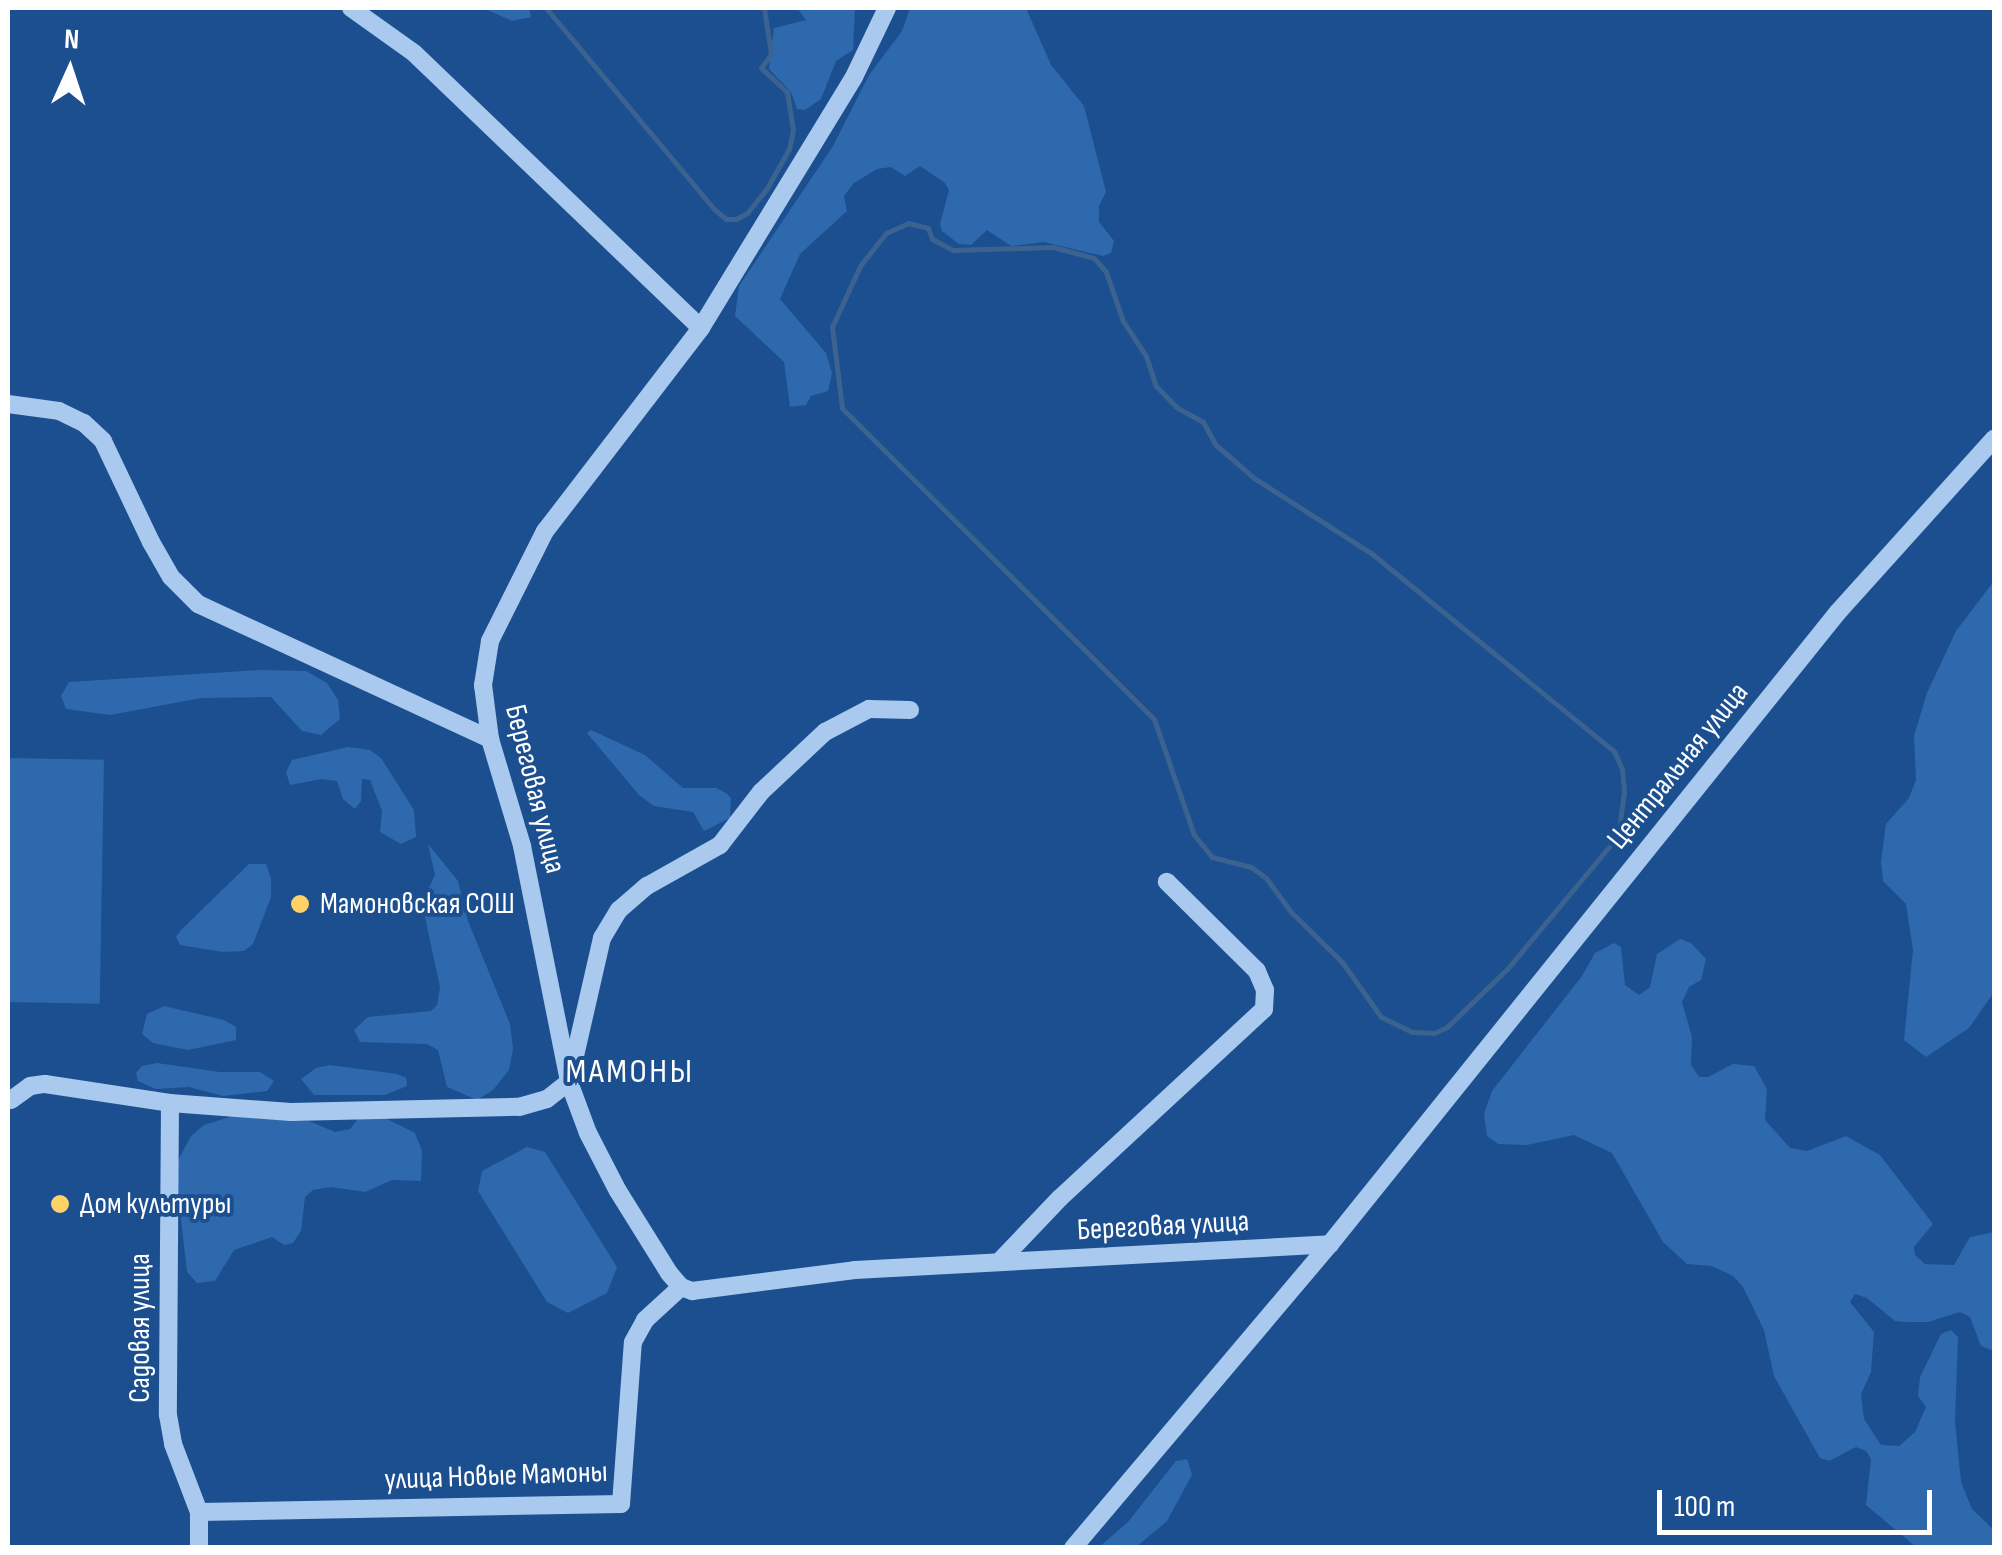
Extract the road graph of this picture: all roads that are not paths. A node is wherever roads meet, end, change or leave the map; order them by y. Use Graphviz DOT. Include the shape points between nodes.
graph roads {
  1 [pos="350,8"];
  2 [pos="887,8"];
  3 [pos="701,328"];
  4 [pos="8,404"];
  5 [pos="1994,438"];
  6 [pos="910,710"];
  7 [pos="490,739"];
  8 [pos="1168,882"];
  9 [pos="569,1082"];
  10 [pos="11,1100"];
  11 [pos="170,1103"];
  12 [pos="1330,1244"];
  13 [pos="999,1262"];
  14 [pos="681,1287"];
  15 [pos="199,1512"];
  16 [pos="199,1548"];
  17 [pos="1073,1548"];
  1 -- 3 [label="street" via="414,53"];
  2 -- 3 [label="street, Береговая улица" via="854,77"];
  3 -- 7 [label="street, Береговая улица" via="523,567 484,663"];
  4 -- 7 [label="street" via="59,411 103,441 171,576 198,604"];
  5 -- 12 [label="street, Центральная улица" via="1838,612"];
  6 -- 9 [label="street" via="869,708 825,732 760,792 720,844 619,910 602,938"];
  7 -- 9 [label="street, Береговая улица" via="522,846"];
  8 -- 13 [label="street, Береговая улица" via="1257,972 1266,990 1264,1008"];
  9 -- 11 [label="street" via="547,1099 519,1106 290,1112"];
  9 -- 14 [label="street, Береговая улица" via="600,1161"];
  10 -- 11 [label="street" via="45,1084"];
  11 -- 15 [label="street, Садовая улица" via="168,1415"];
  12 -- 13 [label="street, Береговая улица"];
  12 -- 17 [label="street, Центральная улица"];
  13 -- 14 [label="street, Береговая улица" via="856,1270 706,1292"];
  14 -- 15 [label="street, улица Новые Мамоны" via="633,1342 621,1504"];
  15 -- 16 [label="street, Садовая улица"];
}
